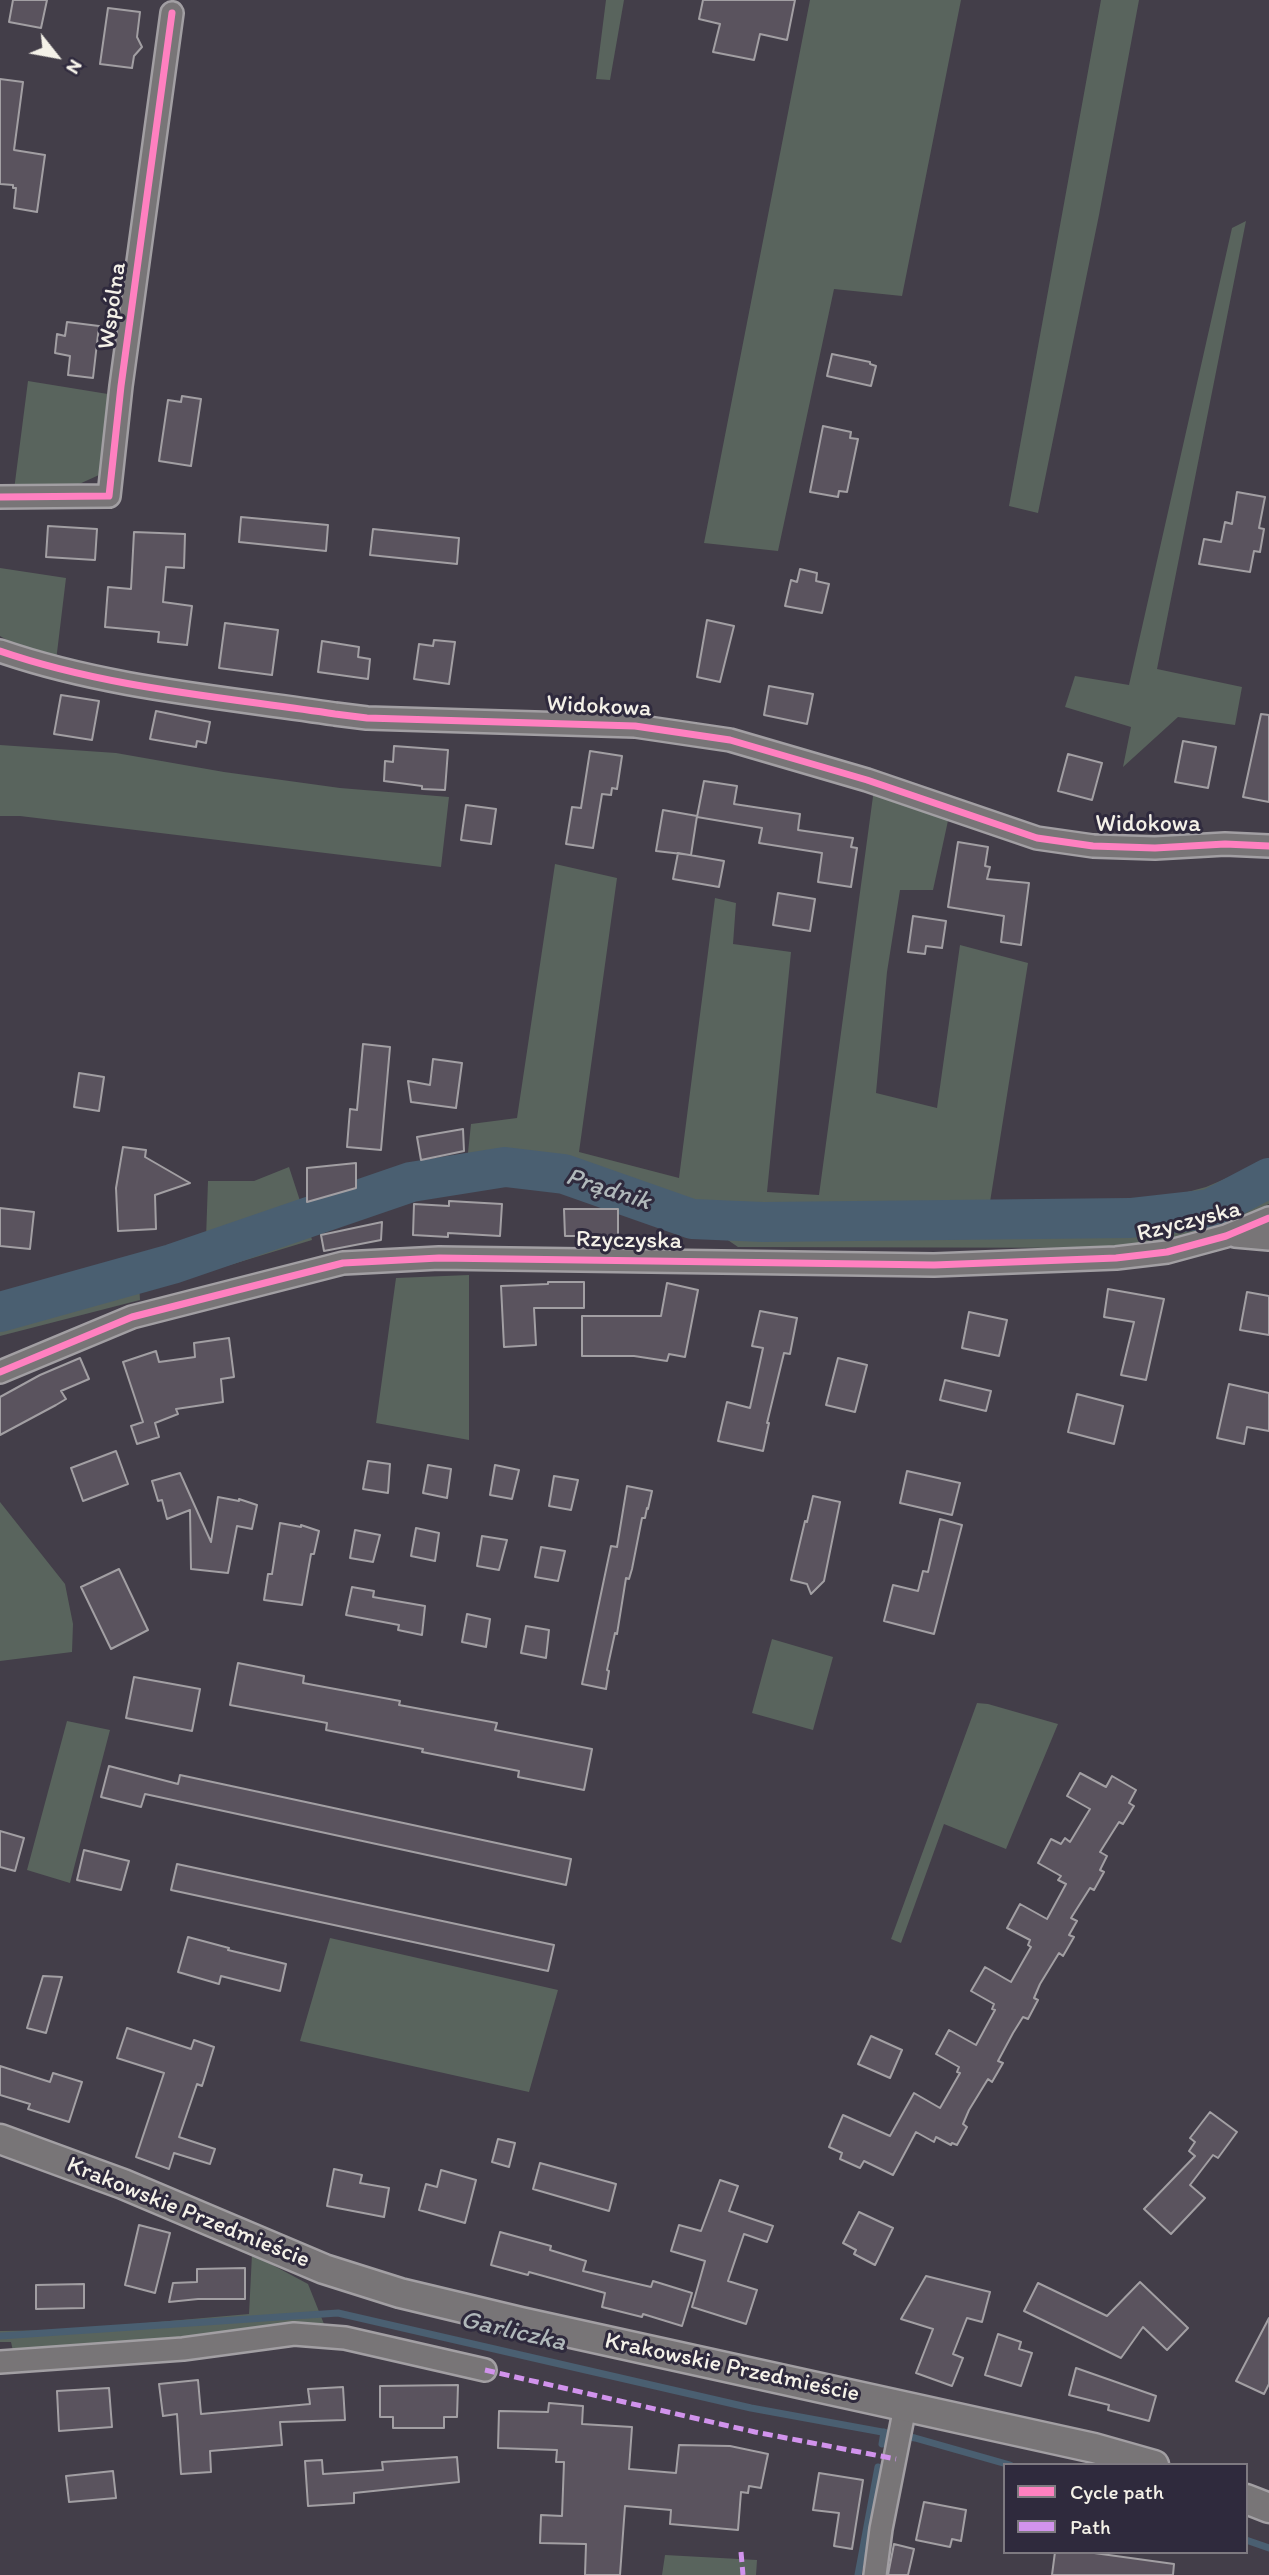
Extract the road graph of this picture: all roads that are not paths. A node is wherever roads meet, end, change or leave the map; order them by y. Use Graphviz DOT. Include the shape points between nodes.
graph roads {
  1 [pos="172,13"];
  2 [pos="0,497"];
  3 [pos="0,651"];
  4 [pos="1269,846"];
  5 [pos="1269,1219"];
  6 [pos="1226,1236"];
  7 [pos="1269,1239"];
  8 [pos="0,1372"];
  9 [pos="0,2138"];
  10 [pos="0,2362"];
  11 [pos="485,2370"];
  12 [pos="902,2428"];
  13 [pos="1147,2463"];
  14 [pos="1248,2500"];
  15 [pos="1269,2508"];
  16 [pos="875,2575"];
  1 -- 2 [label="street, Wspólna" via="110,496"];
  3 -- 4 [label="street, Widokowa" via="74,673 335,715 635,726 730,740 867,780 1037,838 1093,846"];
  5 -- 6 [label="street, Rzyczyska"];
  6 -- 7 [label="street"];
  6 -- 8 [label="street, Rzyczyska" via="1167,1252 1116,1258 934,1265 439,1258 344,1263 132,1317"];
  9 -- 12 [label="main road, Krakowskie Przedmieście" via="351,2279"];
  10 -- 11 [label="street" via="183,2349 294,2334 345,2338"];
  12 -- 13 [label="main road, Krakowskie Przedmieście" via="1094,2448"];
  12 -- 16 [label="street"];
  14 -- 15 [label="main road"];
}
